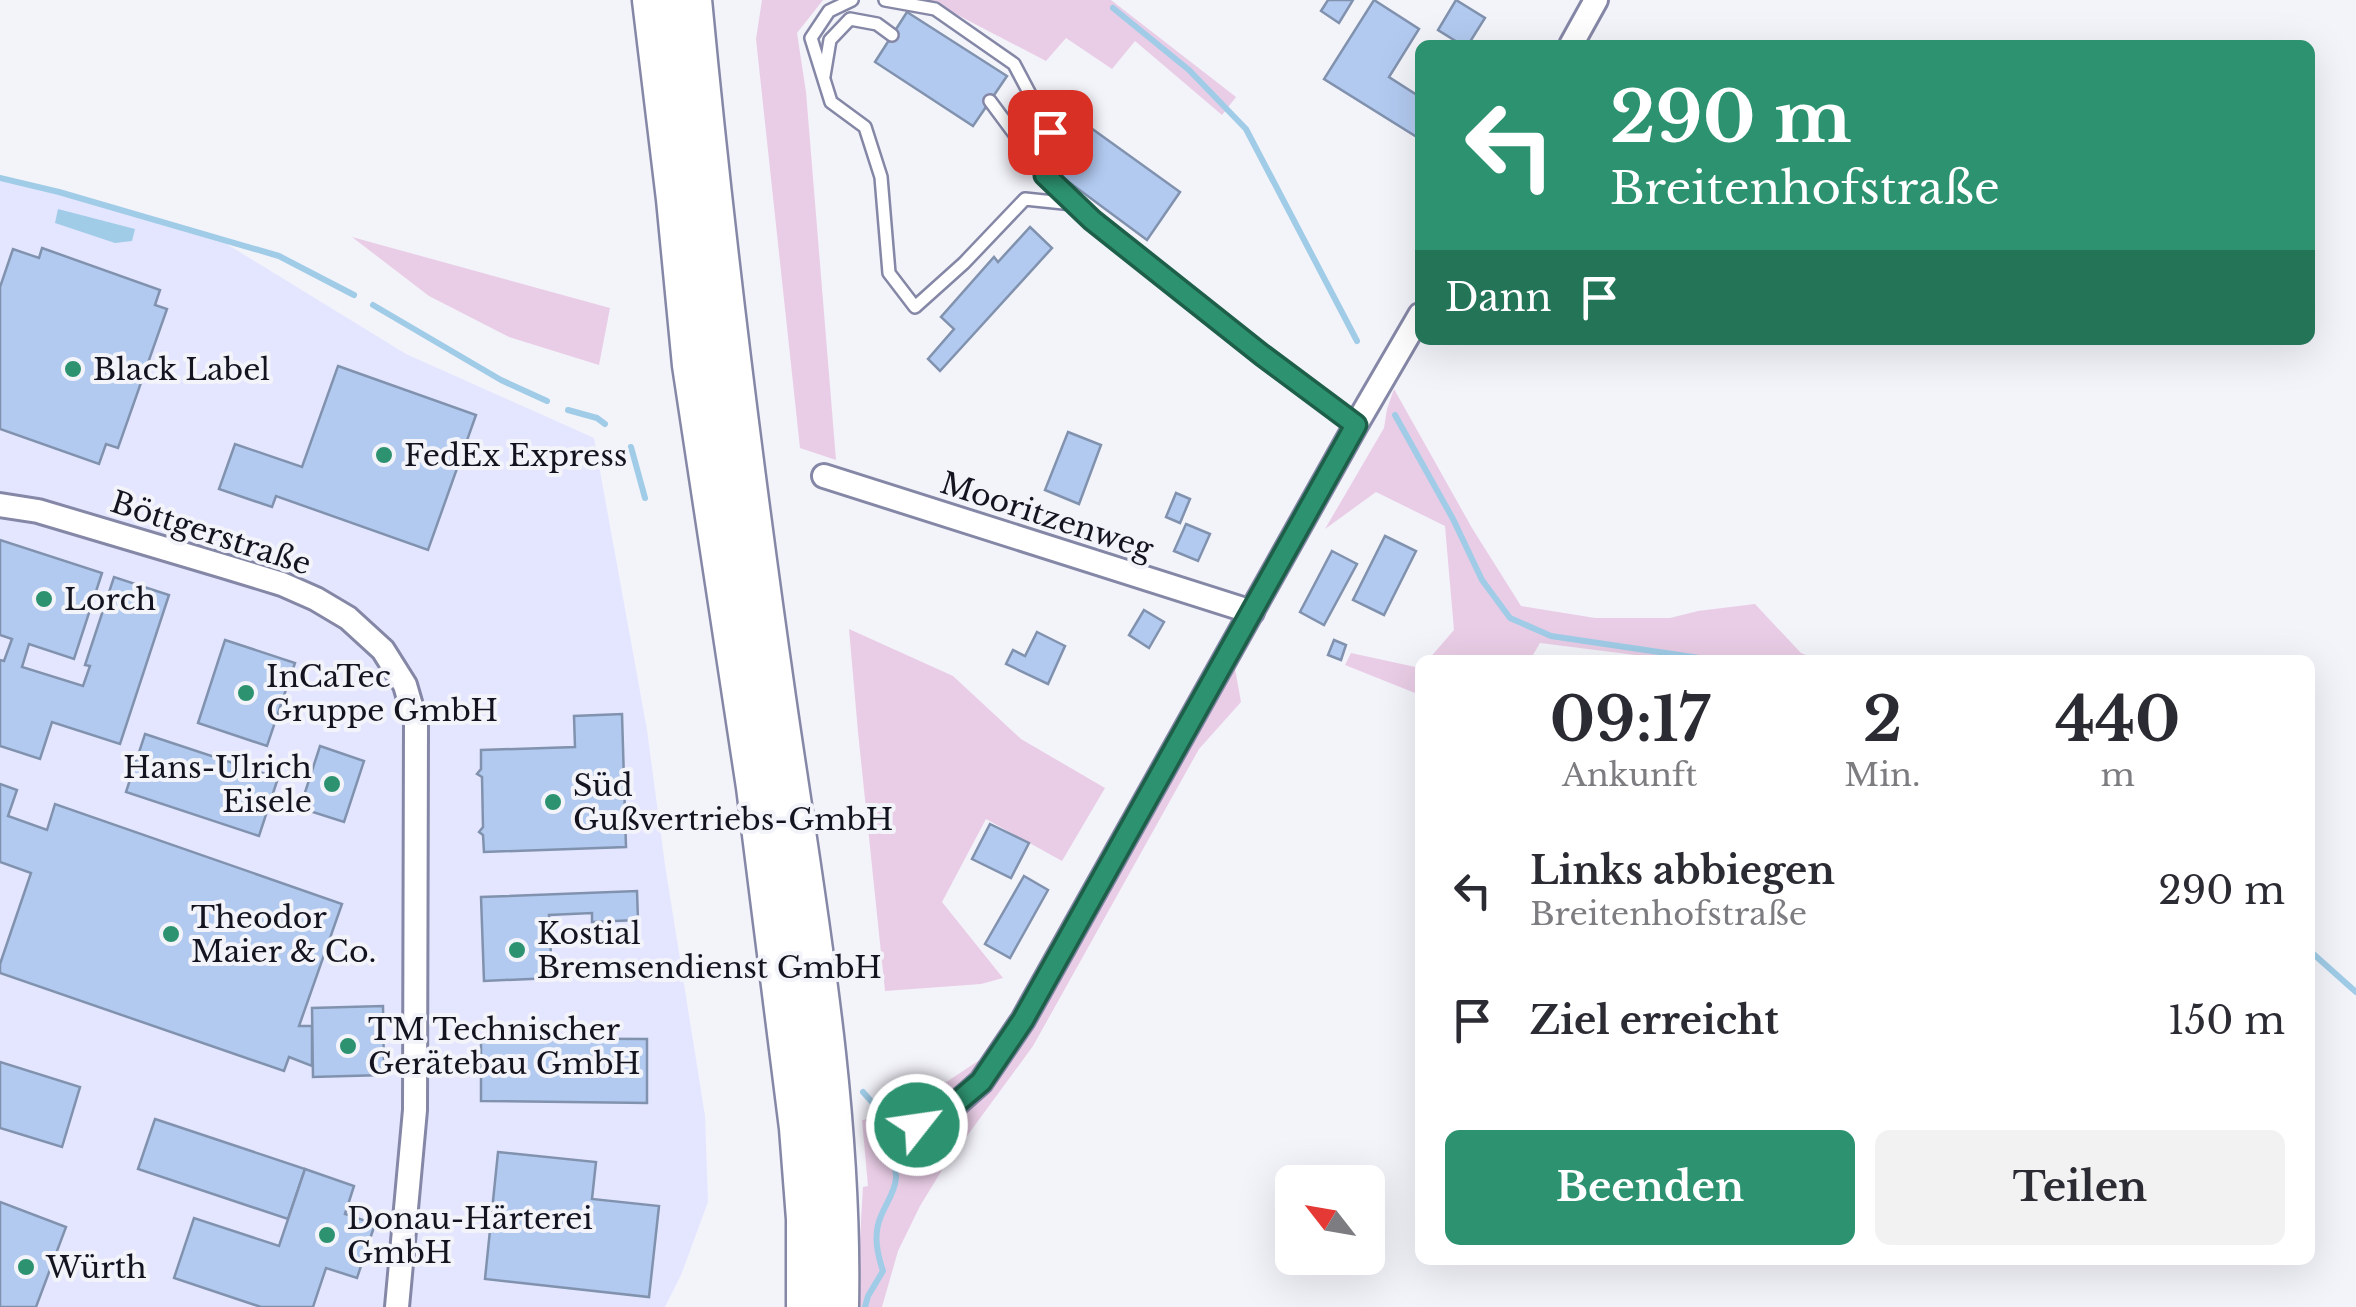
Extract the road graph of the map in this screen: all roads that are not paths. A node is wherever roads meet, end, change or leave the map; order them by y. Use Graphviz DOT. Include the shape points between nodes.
graph roads {
  1 [pos="653,0"];
  2 [pos="691,0"];
  3 [pos="711,0"];
  4 [pos="852,0"];
  5 [pos="885,0"];
  6 [pos="1596,0"];
  7 [pos="892,34"];
  8 [pos="1574,40"];
  9 [pos="697,63"];
  10 [pos="823,82"];
  11 [pos="990,101"];
  12 [pos="1045,175"];
  13 [pos="1073,204"];
  14 [pos="1415,324"];
  15 [pos="1356,425"];
  16 [pos="824,476"];
  17 [pos="0,505"];
  18 [pos="1252,612"];
  19 [pos="917,1125"];
  20 [pos="397,1307"];
  21 [pos="807,1307"];
  22 [pos="838,1307"];
  1 -- 21 [label="highway" via="692,366 757,787 800,1128"];
  2 -- 9 [label="highway"];
  3 -- 9 [label="highway"];
  4 -- 10 [label="lane" via="829,11 810,38"];
  5 -- 12 [label="lane" via="935,9 1014,64 1050,132"];
  6 -- 8 [label="street"];
  7 -- 10 [label="lane" via="850,19 830,40"];
  9 -- 22 [label="highway" via="753,548 824,1042"];
  10 -- 13 [label="lane" via="831,102 865,127 881,177 888,273 915,307 1025,199"];
  11 -- 12 [label="lane"];
  12 -- 13 [label="lane"];
  13 -- 15 [label="lane"];
  14 -- 15 [label="street"];
  15 -- 18 [label="street"];
  16 -- 18 [label="street, Mooritzenweg"];
  17 -- 20 [label="street, Böttgerstraße" via="149,544 316,599 383,650 405,685 416,723 415,1102"];
  18 -- 19 [label="street" via="1013,1036 981,1082"];
}
